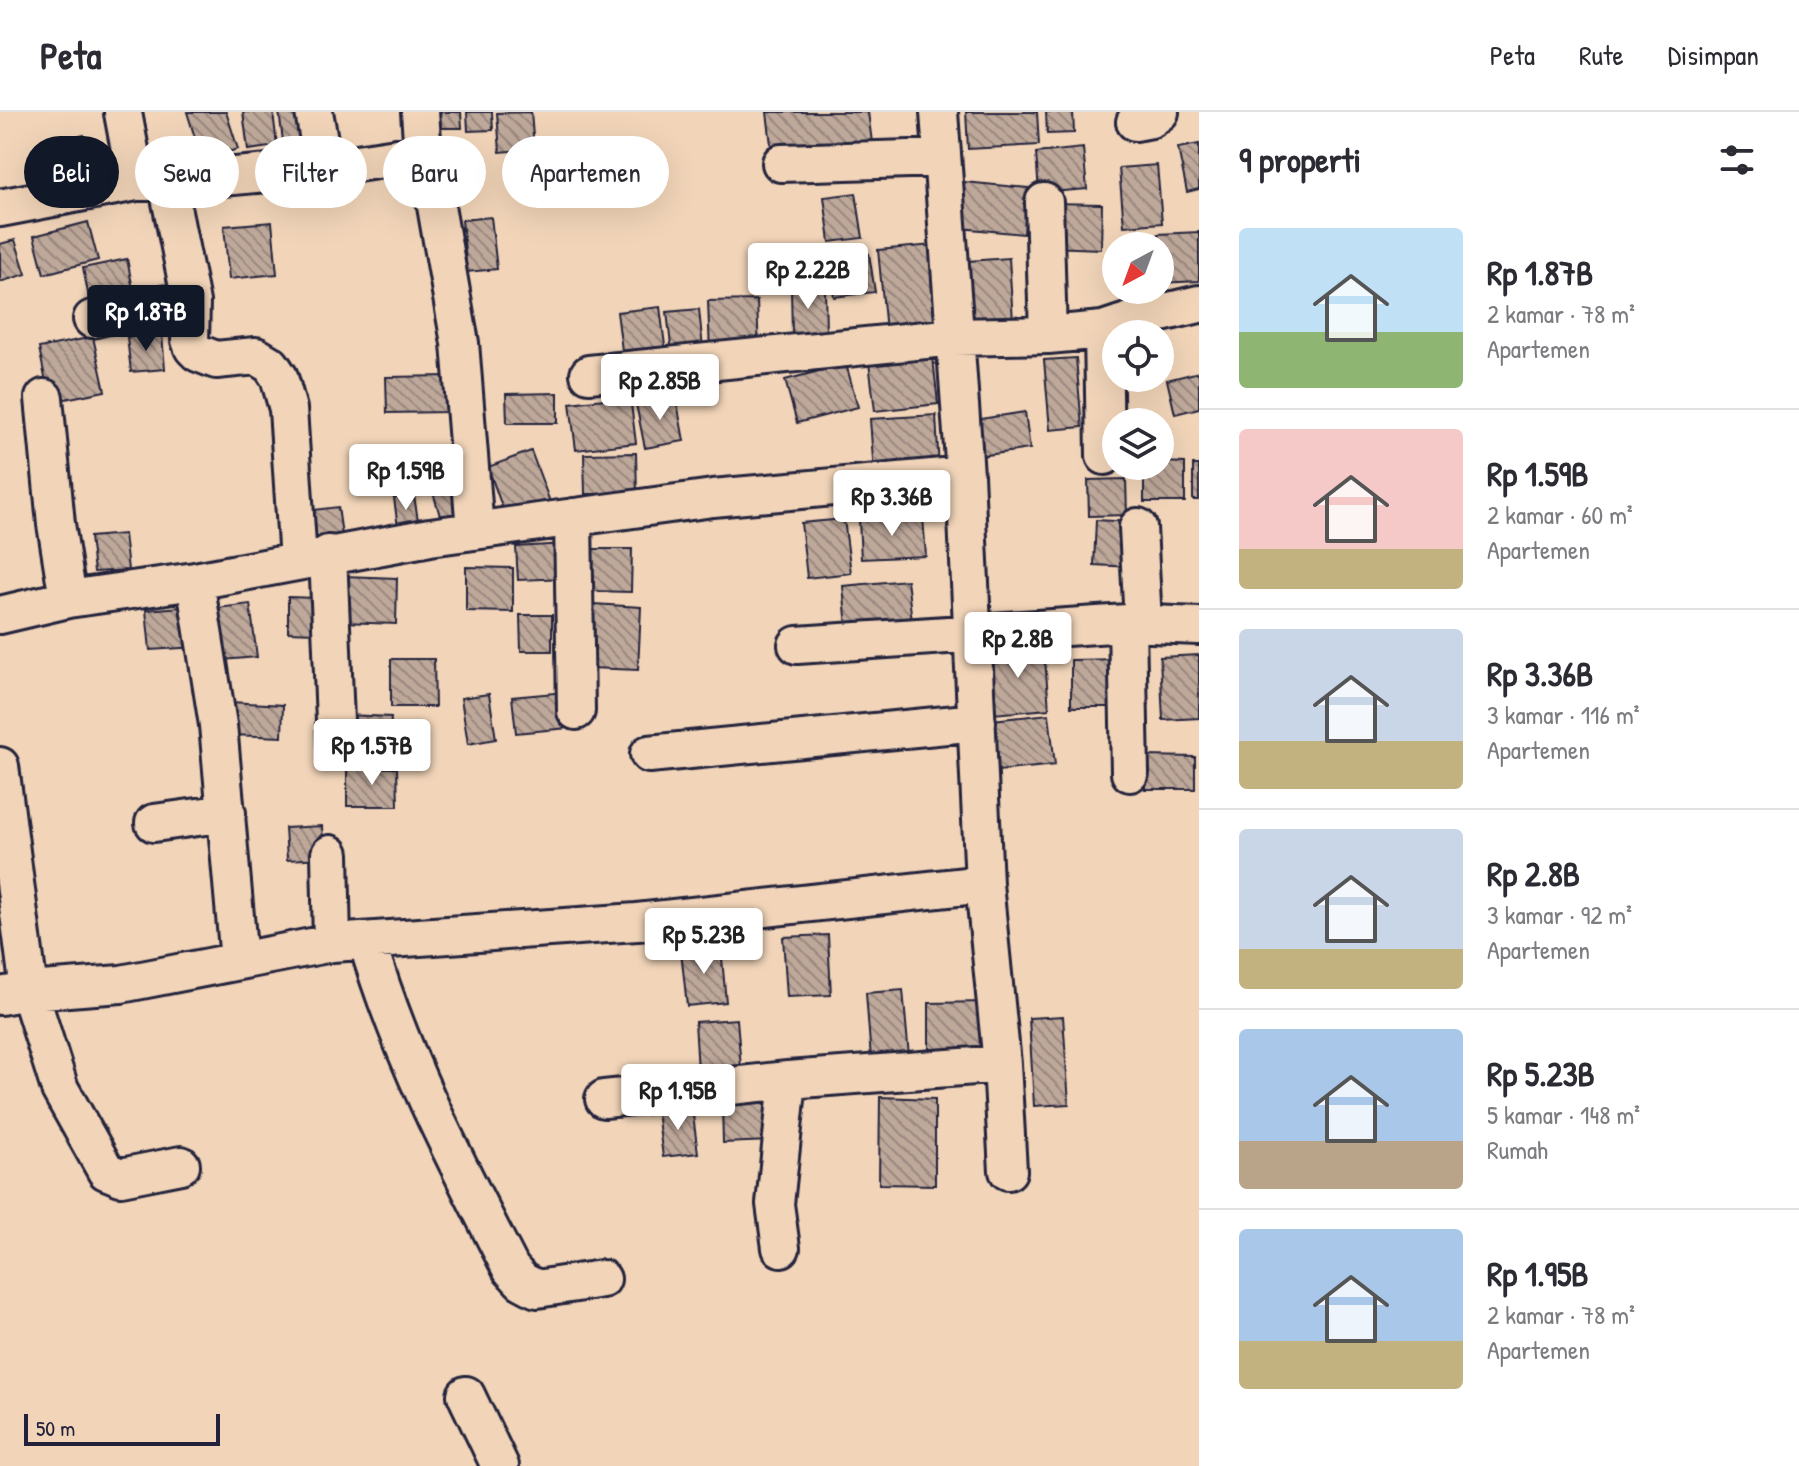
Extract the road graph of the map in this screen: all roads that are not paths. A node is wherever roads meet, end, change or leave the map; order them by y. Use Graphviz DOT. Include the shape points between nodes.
graph roads {
  1 [pos="314,112"];
  2 [pos="420,112"];
  3 [pos="939,112"];
  4 [pos="123,113"];
  5 [pos="318,136"];
  6 [pos="422,136"];
  7 [pos="135,143"];
  8 [pos="942,158"];
  9 [pos="781,163"];
  10 [pos="135,185"];
  11 [pos="1044,202"];
  12 [pos="0,208"];
  13 [pos="160,208"];
  14 [pos="436,208"];
  15 [pos="191,302"];
  16 [pos="1199,304"];
  17 [pos="92,319"];
  18 [pos="1133,320"];
  19 [pos="1102,330"];
  20 [pos="1048,335"];
  21 [pos="955,337"];
  22 [pos="589,374"];
  23 [pos="44,398"];
  24 [pos="965,475"];
  25 [pos="573,517"];
  26 [pos="1138,527"];
  27 [pos="475,530"];
  28 [pos="313,557"];
  29 [pos="195,581"];
  30 [pos="68,599"];
  31 [pos="0,615"];
  32 [pos="1135,623"];
  33 [pos="1199,626"];
  34 [pos="971,635"];
  35 [pos="797,645"];
  36 [pos="576,711"];
  37 [pos="977,722"];
  38 [pos="336,745"];
  39 [pos="649,754"];
  40 [pos="0,766"];
  41 [pos="1130,773"];
  42 [pos="3,813"];
  43 [pos="227,813"];
  44 [pos="154,823"];
  45 [pos="330,854"];
  46 [pos="984,884"];
  47 [pos="349,942"];
  48 [pos="239,961"];
  49 [pos="15,993"];
  50 [pos="1002,1064"];
  51 [pos="788,1080"];
  52 [pos="604,1099"];
  53 [pos="181,1165"];
  54 [pos="1008,1171"];
  55 [pos="781,1248"];
  56 [pos="602,1279"];
  57 [pos="466,1395"];
  58 [pos="500,1466"];
  1 -- 5 [label="street"];
  2 -- 6 [label="street"];
  3 -- 8 [label="street"];
  4 -- 7 [label="street"];
  8 -- 9 [label="street"];
  8 -- 21 [label="street"];
  10 -- 12 [label="street"];
  11 -- 20 [label="street"];
  13 -- 15 [label="street"];
  14 -- 27 [label="street" via="460,343"];
  15 -- 17 [label="street"];
  15 -- 28 [label="street" via="190,340 198,353 216,360 256,356 279,377"];
  16 -- 18 [label="street"];
  19 -- 20 [label="street"];
  20 -- 21 [label="street"];
  21 -- 22 [label="street"];
  21 -- 24 [label="street"];
  23 -- 30 [label="street"];
  24 -- 25 [label="street"];
  24 -- 34 [label="street"];
  25 -- 27 [label="street"];
  25 -- 36 [label="street"];
  26 -- 32 [label="street"];
  27 -- 28 [label="street"];
  28 -- 29 [label="street"];
  28 -- 38 [label="street"];
  29 -- 30 [label="street"];
  29 -- 43 [label="street"];
  30 -- 31 [label="street"];
  32 -- 33 [label="street"];
  32 -- 34 [label="street"];
  32 -- 41 [label="street"];
  34 -- 35 [label="street"];
  34 -- 37 [label="street"];
  37 -- 39 [label="street"];
  37 -- 46 [label="street"];
  40 -- 42 [label="street"];
  42 -- 49 [label="street"];
  43 -- 44 [label="street"];
  43 -- 48 [label="street"];
  45 -- 47 [label="street"];
  46 -- 47 [label="street" via="637,922"];
  46 -- 50 [label="street"];
  47 -- 48 [label="street"];
  47 -- 56 [label="street" via="385,1003 435,1121 511,1269 537,1289"];
  48 -- 49 [label="street" via="121,984"];
  49 -- 53 [label="street" via="106,1171 121,1177"];
  50 -- 51 [label="street"];
  50 -- 54 [label="street"];
  51 -- 52 [label="street"];
  51 -- 55 [label="street" via="775,1204"];
  57 -- 58 [label="street"];
}
